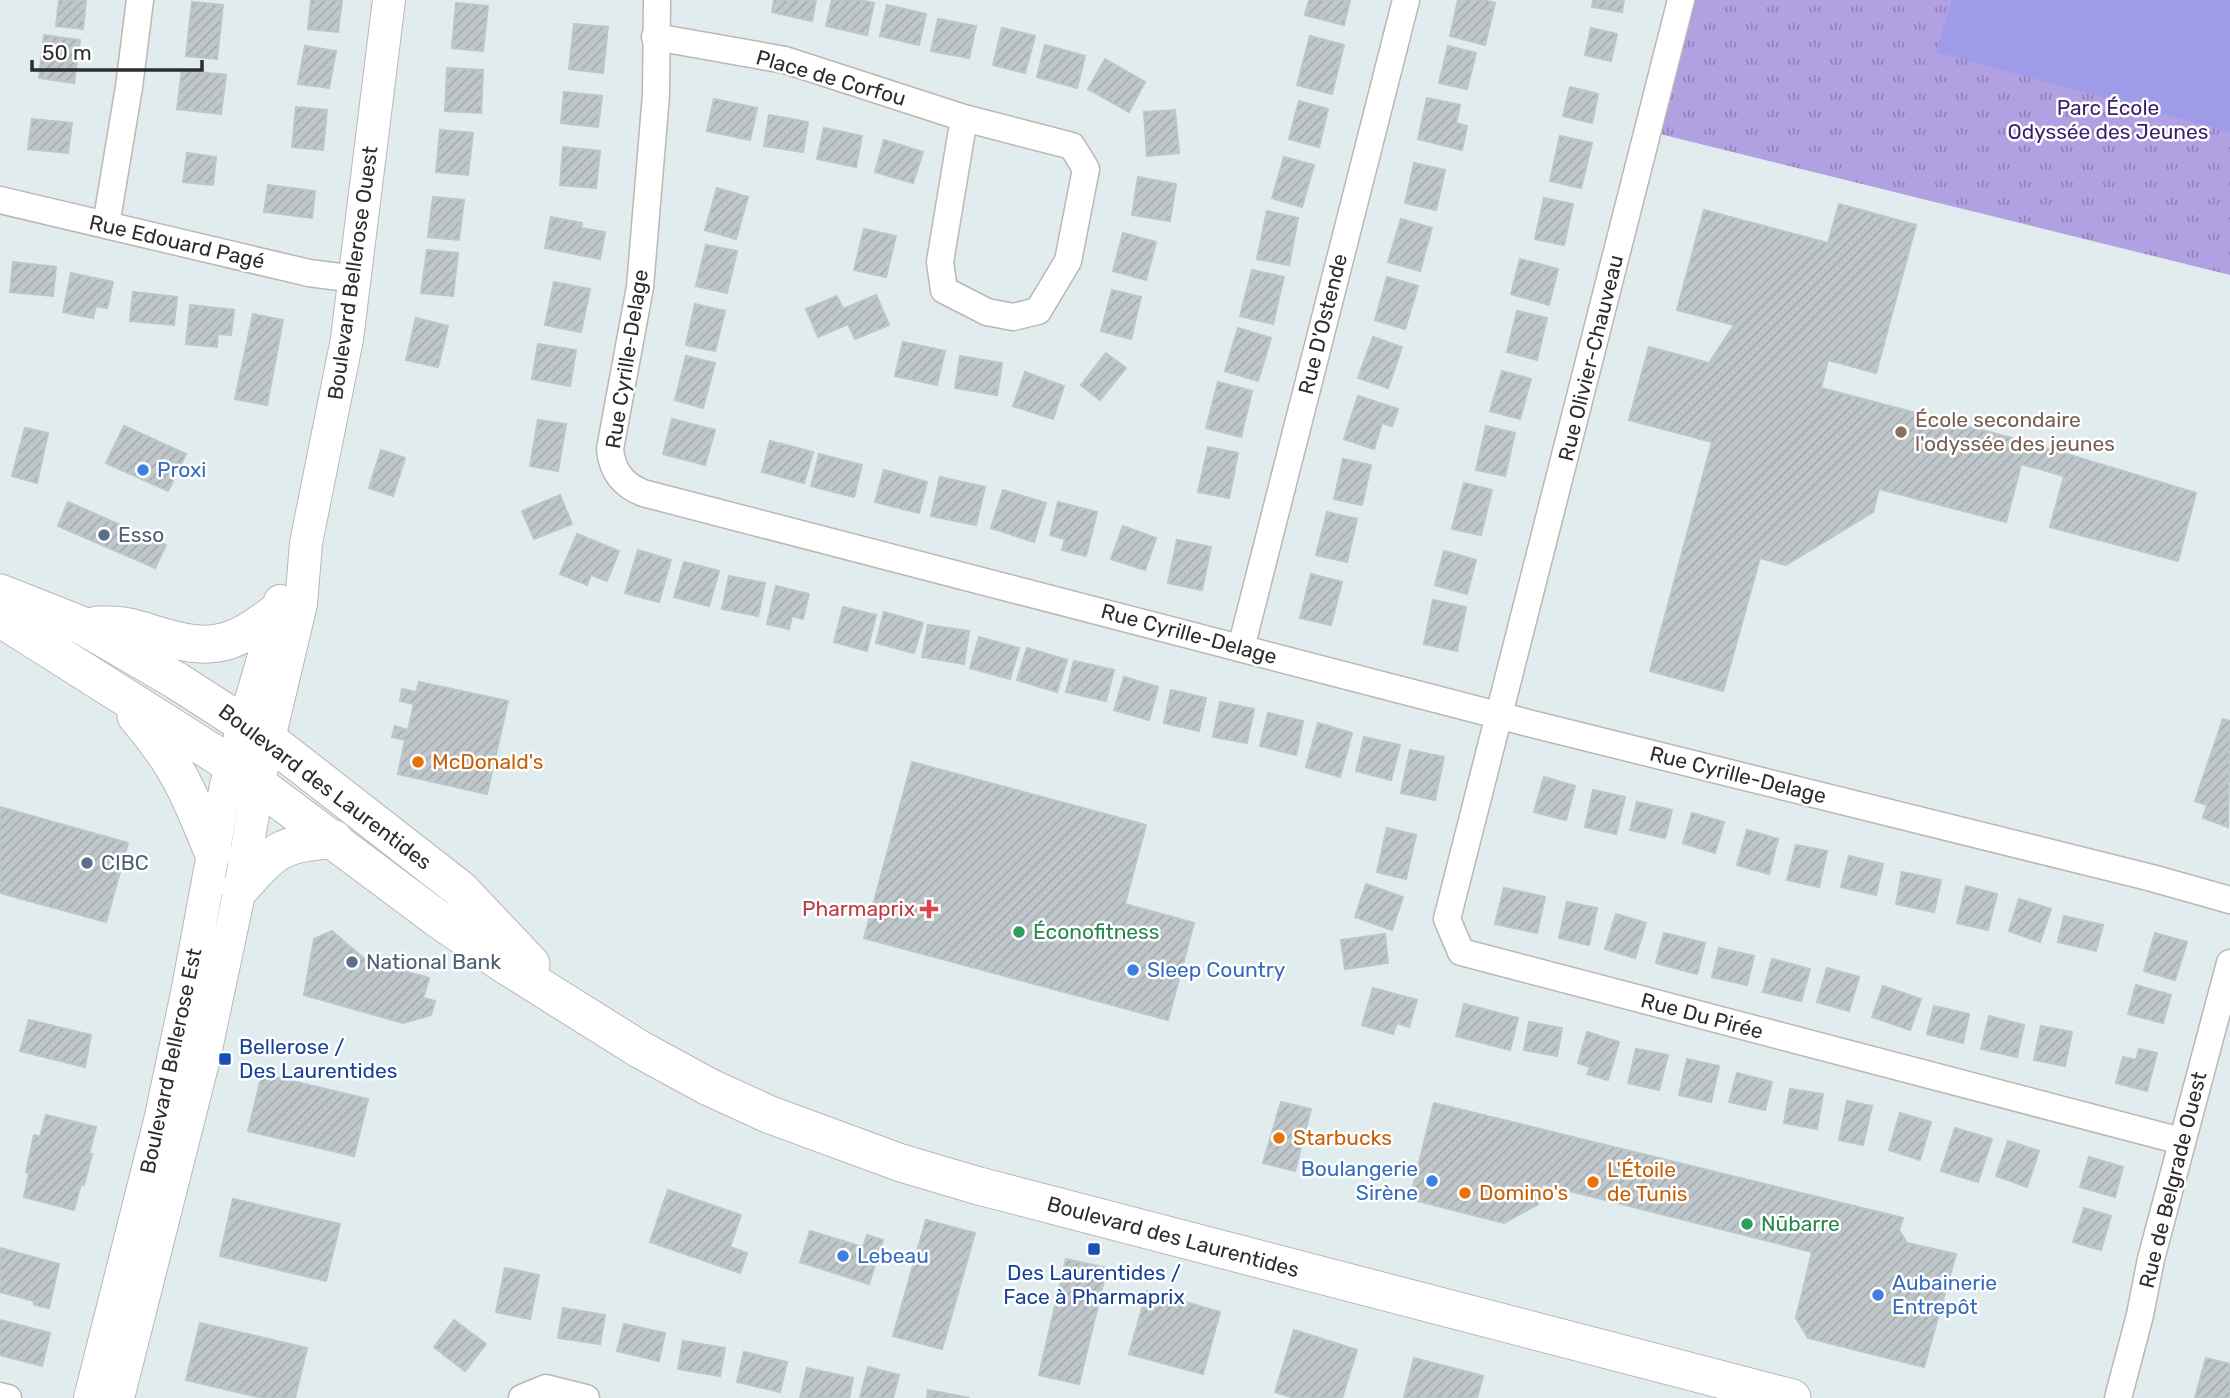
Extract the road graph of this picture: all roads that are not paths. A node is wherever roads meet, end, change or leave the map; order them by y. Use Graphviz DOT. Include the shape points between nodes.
graph roads {
  1 [pos="140,0"];
  2 [pos="389,0"];
  3 [pos="657,0"];
  4 [pos="1406,0"];
  5 [pos="1681,0"];
  6 [pos="655,37"];
  7 [pos="964,118"];
  8 [pos="0,200"];
  9 [pos="106,225"];
  10 [pos="355,279"];
  11 [pos="306,544"];
  12 [pos="0,593"];
  13 [pos="276,612"];
  14 [pos="0,618"];
  15 [pos="82,625"];
  16 [pos="1241,648"];
  17 [pos="110,687"];
  18 [pos="1500,716"];
  19 [pos="257,732"];
  20 [pos="245,775"];
  21 [pos="334,839"];
  22 [pos="213,852"];
  23 [pos="240,889"];
  24 [pos="2230,900"];
  25 [pos="2230,962"];
  26 [pos="579,1011"];
  27 [pos="2182,1141"];
  28 [pos="0,1396"];
  29 [pos="8,1398"];
  30 [pos="90,1398"];
  31 [pos="118,1398"];
  32 [pos="522,1398"];
  33 [pos="586,1398"];
  34 [pos="1792,1398"];
  35 [pos="2118,1398"];
  1 -- 9 [label="street"];
  2 -- 10 [label="street, Boulevard Bellerose Ouest"];
  3 -- 6 [label="street, Rue Cyrille-Delage"];
  4 -- 16 [label="street, Rue D'Ostende"];
  5 -- 18 [label="street, Rue Olivier-Chauveau"];
  6 -- 7 [label="street, Place de Corfou" via="785,60"];
  6 -- 16 [label="street, Rue Cyrille-Delage" via="656,95 640,287 610,449 615,470 624,482 653,495"];
  7 -- 7 [label="street, Place de Corfou" via="940,262 944,290 987,312 1013,317 1038,311 1068,261 1086,169 1072,146"];
  8 -- 9 [label="street, Rue Edouard Pagé"];
  9 -- 10 [label="street, Rue Edouard Pagé" via="309,273"];
  10 -- 11 [label="street, Boulevard Bellerose Ouest"];
  11 -- 13 [label="street, Boulevard Bellerose Ouest" via="288,573"];
  11 -- 19 [label="street, Boulevard Bellerose Ouest" via="301,604"];
  12 -- 15 [label="main road, Boulevard des Laurentides"];
  13 -- 15 [label="main road" via="231,640 203,645 125,626"];
  13 -- 19 [label="street, Boulevard Bellerose Ouest"];
  14 -- 17 [label="main road, Boulevard des Laurentides"];
  15 -- 19 [label="main road, Boulevard des Laurentides"];
  16 -- 18 [label="street, Rue Cyrille-Delage"];
  17 -- 20 [label="main road, Boulevard des Laurentides"];
  17 -- 22 [label="main road" via="178,771"];
  18 -- 24 [label="street, Rue Cyrille-Delage"];
  18 -- 27 [label="street, Rue Du Pirée" via="1447,919 1461,952"];
  19 -- 20 [label="street, Boulevard Bellerose Est"];
  19 -- 26 [label="main road, Boulevard des Laurentides" via="460,889"];
  20 -- 21 [label="main road, Boulevard des Laurentides"];
  20 -- 22 [label="street, Boulevard Bellerose Est"];
  20 -- 23 [label="street, Boulevard Bellerose Est"];
  21 -- 23 [label="main road" via="280,849"];
  21 -- 26 [label="main road, Boulevard des Laurentides" via="438,919"];
  22 -- 30 [label="street, Boulevard Bellerose Est" via="160,1121"];
  23 -- 31 [label="street, Boulevard Bellerose Est" via="196,1092"];
  25 -- 27 [label="street, Rue de Belgrade Ouest"];
  26 -- 34 [label="main road, Boulevard des Laurentides" via="664,1063 758,1110 933,1173"];
  27 -- 35 [label="street, Rue de Belgrade Ouest"];
  28 -- 29 [label="street"];
  32 -- 33 [label="street" via="546,1388"];
}
